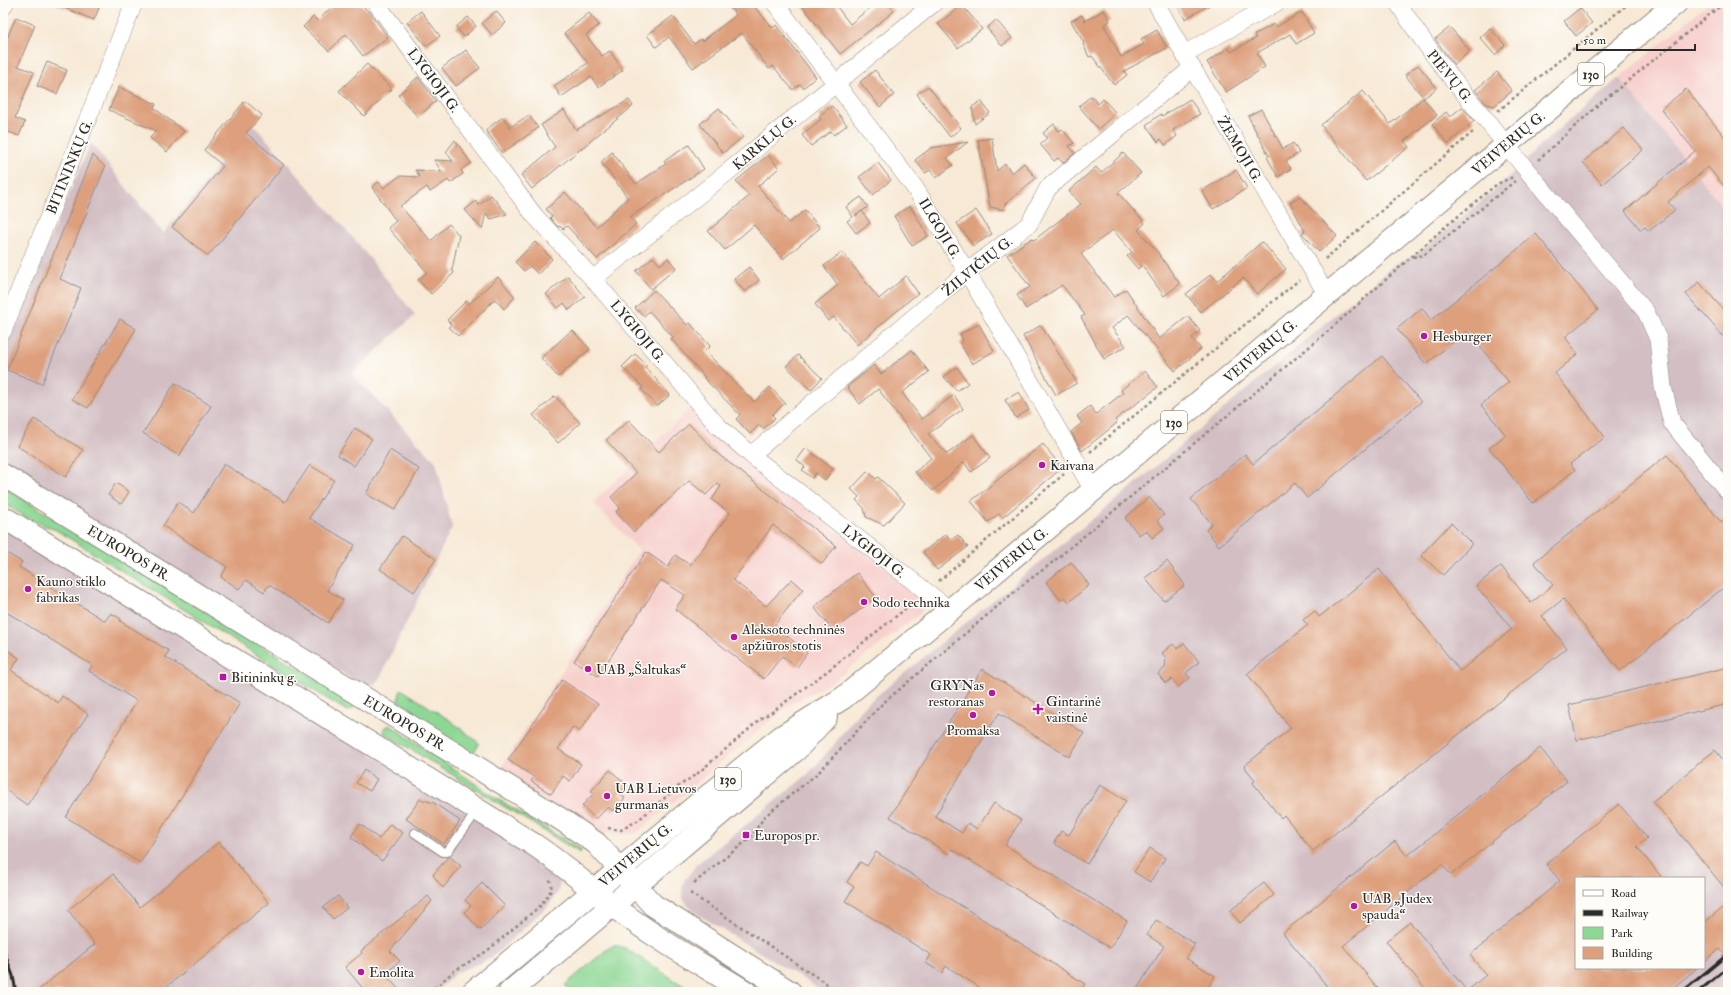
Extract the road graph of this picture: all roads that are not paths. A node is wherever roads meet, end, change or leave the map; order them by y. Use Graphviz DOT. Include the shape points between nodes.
graph roads {
  1 [pos="5,3"];
  2 [pos="134,3"];
  3 [pos="376,3"];
  4 [pos="775,3"];
  5 [pos="934,3"];
  6 [pos="1156,3"];
  7 [pos="1276,3"];
  8 [pos="1398,3"];
  9 [pos="1676,3"];
  10 [pos="3,7"];
  11 [pos="1188,61"];
  12 [pos="836,82"];
  13 [pos="1506,146"];
  14 [pos="967,272"];
  15 [pos="593,279"];
  16 [pos="1327,295"];
  17 [pos="3,331"];
  18 [pos="751,455"];
  19 [pos="3,475"];
  20 [pos="1093,490"];
  21 [pos="1728,492"];
  22 [pos="3,517"];
  23 [pos="950,610"];
  24 [pos="842,698"];
  25 [pos="379,708"];
  26 [pos="361,737"];
  27 [pos="476,809"];
  28 [pos="415,833"];
  29 [pos="620,869"];
  30 [pos="635,886"];
  31 [pos="594,890"];
  32 [pos="613,906"];
  33 [pos="473,992"];
  34 [pos="510,992"];
  35 [pos="746,992"];
  36 [pos="790,992"];
  1 -- 10 [label="street"];
  2 -- 17 [label="street, BITININKŲ G."];
  3 -- 15 [label="street, LYGIOJI G." via="534,215"];
  4 -- 12 [label="street, ILGOJI G."];
  5 -- 12 [label="street, KARKLŲ G."];
  6 -- 11 [label="street, ŽEMOJI G."];
  7 -- 11 [label="street, ŽILVIČIŲ G."];
  8 -- 13 [label="street, PIEVŲ G." via="1438,62"];
  9 -- 13 [label="main road, VEIVERIŲ G. / 130"];
  11 -- 14 [label="street, ŽILVIČIŲ G." via="1048,188 1029,224"];
  11 -- 16 [label="street, ŽEMOJI G."];
  12 -- 14 [label="street, ILGOJI G." via="916,188"];
  12 -- 15 [label="street, KARKLŲ G."];
  13 -- 16 [label="main road, VEIVERIŲ G. / 130"];
  13 -- 21 [label="street, PIEVŲ G." via="1646,312 1658,339 1663,387 1672,423"];
  14 -- 18 [label="street, ŽILVIČIŲ G."];
  14 -- 20 [label="street, ILGOJI G."];
  15 -- 18 [label="street, LYGIOJI G." via="717,425"];
  16 -- 20 [label="main road, VEIVERIŲ G. / 130"];
  18 -- 23 [label="street, LYGIOJI G."];
  19 -- 25 [label="main road, EUROPOS PR."];
  20 -- 23 [label="main road, VEIVERIŲ G. / 130"];
  22 -- 26 [label="main road"];
  23 -- 24 [label="main road, VEIVERIŲ G. / 130"];
  24 -- 29 [label="main road, VEIVERIŲ G. / 130" via="781,736"];
  24 -- 30 [label="main road, VEIVERIŲ G. / 130" via="797,749"];
  25 -- 26 [label="main road"];
  25 -- 29 [label="main road, EUROPOS PR." via="596,843"];
  26 -- 27 [label="main road"];
  27 -- 28 [label="lane" via="447,852 443,852"];
  27 -- 31 [label="main road" via="549,855"];
  29 -- 30 [label="main road, EUROPOS PR."];
  29 -- 31 [label="main road, VEIVERIŲ G. / 130"];
  30 -- 32 [label="main road, VEIVERIŲ G. / 130"];
  30 -- 36 [label="main road, EUROPOS PR." via="653,905"];
  31 -- 32 [label="main road"];
  31 -- 33 [label="main road, VEIVERIŲ G. / 130"];
  32 -- 34 [label="main road, VEIVERIŲ G. / 130"];
  32 -- 35 [label="main road"];
}
